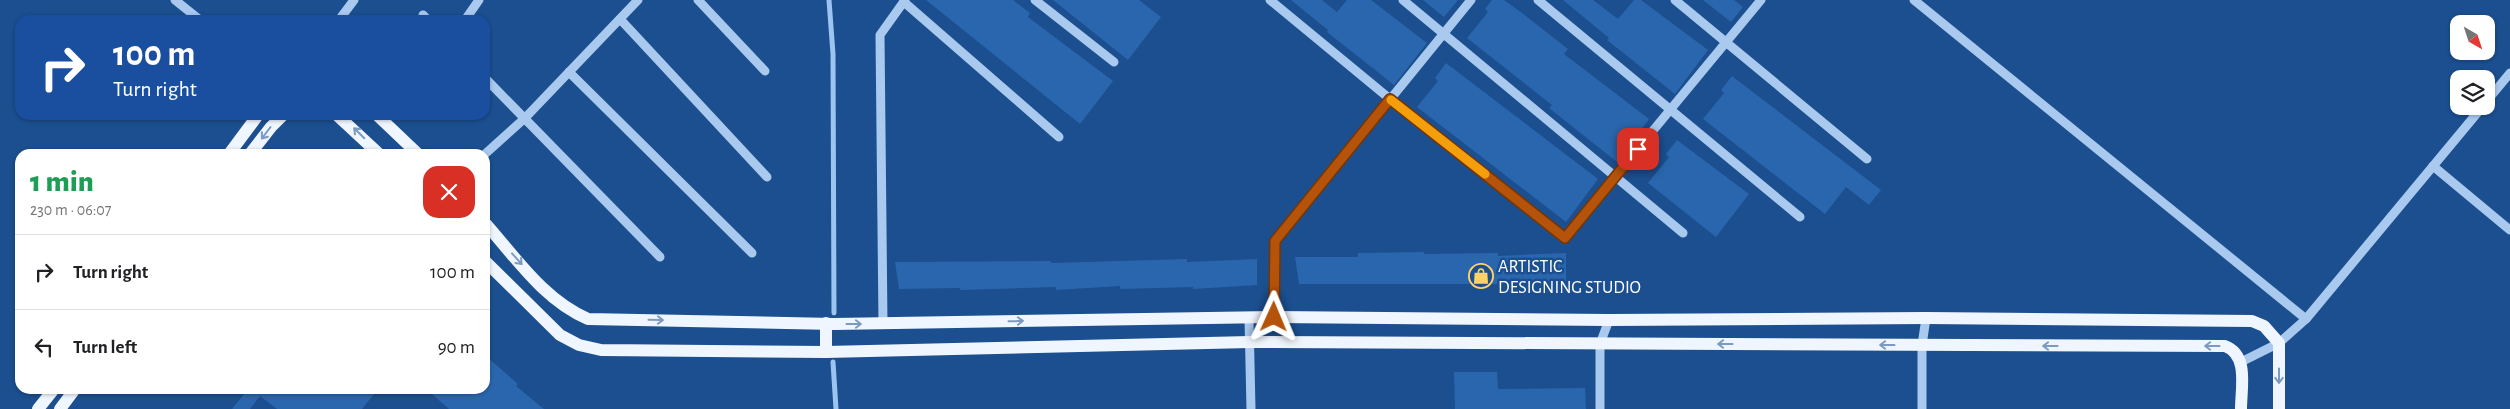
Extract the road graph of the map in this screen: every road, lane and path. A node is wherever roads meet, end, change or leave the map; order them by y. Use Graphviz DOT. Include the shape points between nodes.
graph roads {
  1 [pos="175,0"];
  2 [pos="354,0"];
  3 [pos="479,0"];
  4 [pos="638,0"];
  5 [pos="698,0"];
  6 [pos="1035,0"];
  7 [pos="1270,0"];
  8 [pos="1403,0"];
  9 [pos="1471,0"];
  10 [pos="1538,0"];
  11 [pos="1675,0"];
  12 [pos="1761,0"];
  13 [pos="1914,0"];
  14 [pos="905,1"];
  15 [pos="194,15"];
  16 [pos="343,15"];
  17 [pos="468,15"];
  18 [pos="620,19"];
  19 [pos="1444,33"];
  20 [pos="1726,42"];
  21 [pos="1114,62"];
  22 [pos="765,71"];
  23 [pos="569,72"];
  24 [pos="2510,73"];
  25 [pos="490,83"];
  26 [pos="2495,91"];
  27 [pos="1390,99"];
  28 [pos="1670,109"];
  29 [pos="2476,115"];
  30 [pos="525,118"];
  31 [pos="254,120"];
  32 [pos="278,120"];
  33 [pos="342,120"];
  34 [pos="382,120"];
  35 [pos="1059,137"];
  36 [pos="233,149"];
  37 [pos="254,149"];
  38 [pos="374,149"];
  39 [pos="413,149"];
  40 [pos="490,150"];
  41 [pos="1867,159"];
  42 [pos="2433,166"];
  43 [pos="1616,175"];
  44 [pos="767,177"];
  45 [pos="1800,217"];
  46 [pos="490,229"];
  47 [pos="2510,230"];
  48 [pos="1683,233"];
  49 [pos="752,253"];
  50 [pos="660,257"];
  51 [pos="490,266"];
  52 [pos="1274,317"];
  53 [pos="1249,318"];
  54 [pos="1926,318"];
  55 [pos="1609,320"];
  56 [pos="2306,320"];
  57 [pos="826,323"];
  58 [pos="883,324"];
  59 [pos="1250,342"];
  60 [pos="2279,343"];
  61 [pos="1600,344"];
  62 [pos="1922,345"];
  63 [pos="826,352"];
  64 [pos="2241,362"];
  65 [pos="50,394"];
  66 [pos="71,394"];
  67 [pos="38,409"];
  68 [pos="60,409"];
  69 [pos="1251,409"];
  70 [pos="1600,409"];
  71 [pos="1922,409"];
  72 [pos="2241,409"];
  73 [pos="2279,409"];
  1 -- 15 [label="street"];
  2 -- 16 [label="street"];
  3 -- 17 [label="street"];
  4 -- 18 [label="street"];
  5 -- 22 [label="street"];
  6 -- 21 [label="street"];
  7 -- 27 [label="street"];
  8 -- 19 [label="street"];
  9 -- 19 [label="street"];
  10 -- 28 [label="street"];
  11 -- 20 [label="street"];
  12 -- 20 [label="street"];
  13 -- 56 [label="street"];
  14 -- 35 [label="street"];
  14 -- 58 [label="street" via="880,35"];
  18 -- 23 [label="street"];
  18 -- 44 [label="street"];
  19 -- 27 [label="street"];
  19 -- 43 [label="street"];
  20 -- 28 [label="street"];
  20 -- 41 [label="street"];
  23 -- 30 [label="street"];
  23 -- 49 [label="street"];
  24 -- 26 [label="street"];
  25 -- 30 [label="street"];
  27 -- 43 [label="street" via="1565,238"];
  27 -- 52 [label="street" via="1275,241"];
  28 -- 43 [label="street"];
  28 -- 45 [label="street"];
  29 -- 42 [label="street"];
  30 -- 40 [label="street"];
  30 -- 50 [label="street"];
  31 -- 36 [label="main road"];
  32 -- 37 [label="main road, one-way"];
  38 -- 33 [label="main road, one-way"];
  34 -- 39 [label="main road"];
  42 -- 47 [label="street"];
  42 -- 56 [label="street"];
  43 -- 48 [label="street"];
  46 -- 57 [label="main road, one-way" via="550,296 569,311 588,319"];
  51 -- 63 [label="main road" via="546,324 579,345 624,351"];
  52 -- 53 [label="main road"];
  52 -- 55 [label="main road"];
  58 -- 53 [label="main road, one-way"];
  53 -- 59 [label="street"];
  54 -- 55 [label="main road"];
  54 -- 60 [label="main road" via="2252,321 2264,326"];
  54 -- 62 [label="street"];
  55 -- 61 [label="street"];
  56 -- 60 [label="street"];
  57 -- 58 [label="main road, one-way"];
  57 -- 63 [label="main road"];
  59 -- 61 [label="main road"];
  59 -- 63 [label="main road"];
  59 -- 69 [label="street"];
  60 -- 64 [label="street"];
  60 -- 73 [label="main road, one-way"];
  62 -- 61 [label="main road, one-way"];
  61 -- 70 [label="street"];
  64 -- 62 [label="main road, one-way" via="2233,349 2225,346"];
  62 -- 71 [label="street"];
  64 -- 72 [label="main road"];
  65 -- 67 [label="main road"];
  66 -- 68 [label="main road"];
}
